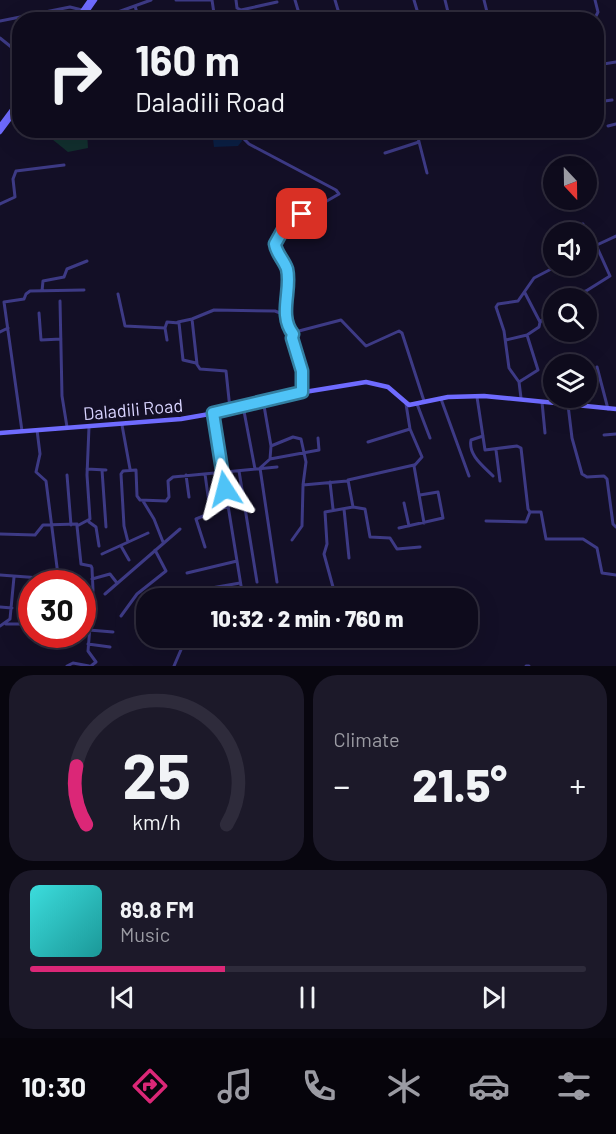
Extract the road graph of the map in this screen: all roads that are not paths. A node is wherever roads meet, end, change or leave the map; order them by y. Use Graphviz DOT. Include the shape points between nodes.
graph roads {
  1 [pos="90,0"];
  2 [pos="94,0"];
  3 [pos="151,0"];
  4 [pos="176,0"];
  5 [pos="211,0"];
  6 [pos="236,0"];
  7 [pos="277,2"];
  8 [pos="135,6"];
  9 [pos="87,11"];
  10 [pos="45,12"];
  11 [pos="137,12"];
  12 [pos="0,38"];
  13 [pos="12,48"];
  14 [pos="612,100"];
  15 [pos="604,101"];
  16 [pos="12,110"];
  17 [pos="12,116"];
  18 [pos="616,124"];
  19 [pos="0,126"];
  20 [pos="608,126"];
  21 [pos="0,132"];
  22 [pos="244,138"];
  23 [pos="418,138"];
  24 [pos="419,142"];
  25 [pos="385,153"];
  26 [pos="64,165"];
  27 [pos="427,173"];
  28 [pos="0,204"];
  29 [pos="616,236"];
  30 [pos="597,245"];
  31 [pos="597,251"];
  32 [pos="87,261"];
  33 [pos="543,273"];
  34 [pos="591,288"];
  35 [pos="84,290"];
  36 [pos="42,291"];
  37 [pos="525,293"];
  38 [pos="118,294"];
  39 [pos="60,301"];
  40 [pos="39,313"];
  41 [pos="192,319"];
  42 [pos="543,320"];
  43 [pos="178,322"];
  44 [pos="540,322"];
  45 [pos="8,328"];
  46 [pos="165,328"];
  47 [pos="289,329"];
  48 [pos="0,332"];
  49 [pos="293,334"];
  50 [pos="527,335"];
  51 [pos="61,339"];
  52 [pos="167,340"];
  53 [pos="506,340"];
  54 [pos="197,364"];
  55 [pos="597,368"];
  56 [pos="519,381"];
  57 [pos="302,392"];
  58 [pos="477,397"];
  59 [pos="441,398"];
  60 [pos="521,398"];
  61 [pos="263,400"];
  62 [pos="542,401"];
  63 [pos="425,403"];
  64 [pos="406,404"];
  65 [pos="417,404"];
  66 [pos="243,406"];
  67 [pos="568,408"];
  68 [pos="597,408"];
  69 [pos="230,409"];
  70 [pos="608,409"];
  71 [pos="616,409"];
  72 [pos="213,413"];
  73 [pos="122,425"];
  74 [pos="89,427"];
  75 [pos="67,428"];
  76 [pos="410,429"];
  77 [pos="37,430"];
  78 [pos="22,431"];
  79 [pos="0,433"];
  80 [pos="544,433"];
  81 [pos="616,434"];
  82 [pos="604,435"];
  83 [pos="483,436"];
  84 [pos="318,438"];
  85 [pos="430,438"];
  86 [pos="368,442"];
  87 [pos="271,446"];
  88 [pos="496,449"];
  89 [pos="306,453"];
  90 [pos="270,459"];
  91 [pos="414,465"];
  92 [pos="277,467"];
  93 [pos="260,468"];
  94 [pos="87,469"];
  95 [pos="130,469"];
  96 [pos="255,469"];
  97 [pos="239,470"];
  98 [pos="222,472"];
  99 [pos="205,474"];
  100 [pos="67,475"];
  101 [pos="186,475"];
  102 [pos="469,476"];
  103 [pos="493,476"];
  104 [pos="347,481"];
  105 [pos="500,481"];
  106 [pos="330,482"];
  107 [pos="303,485"];
  108 [pos="419,495"];
  109 [pos="189,496"];
  110 [pos="143,501"];
  111 [pos="404,502"];
  112 [pos="208,503"];
  113 [pos="228,506"];
  114 [pos="353,507"];
  115 [pos="333,509"];
  116 [pos="344,509"];
  117 [pos="530,512"];
  118 [pos="486,521"];
  119 [pos="89,522"];
  120 [pos="424,523"];
  121 [pos="71,525"];
  122 [pos="77,525"];
  123 [pos="53,526"];
  124 [pos="409,526"];
  125 [pos="106,527"];
  126 [pos="616,527"];
  127 [pos="399,528"];
  128 [pos="180,529"];
  129 [pos="148,533"];
  130 [pos="0,534"];
  131 [pos="292,540"];
  132 [pos="128,542"];
  133 [pos="163,542"];
  134 [pos="99,546"];
  135 [pos="121,546"];
  136 [pos="205,547"];
  137 [pos="420,547"];
  138 [pos="155,549"];
  139 [pos="102,554"];
  140 [pos="349,558"];
  141 [pos="129,560"];
  142 [pos="237,561"];
  143 [pos="59,570"];
  144 [pos="91,570"];
  145 [pos="187,573"];
  146 [pos="0,575"];
  147 [pos="616,575"];
  148 [pos="14,577"];
  149 [pos="18,577"];
  150 [pos="96,578"];
  151 [pos="257,582"];
  152 [pos="277,582"];
  153 [pos="117,583"];
  154 [pos="240,583"];
  155 [pos="212,588"];
  156 [pos="241,588"];
  157 [pos="334,588"];
  158 [pos="105,594"];
  159 [pos="0,607"];
  160 [pos="12,608"];
  161 [pos="121,616"];
  162 [pos="6,624"];
  163 [pos="18,624"];
  164 [pos="0,626"];
  165 [pos="96,629"];
  166 [pos="112,632"];
  167 [pos="96,645"];
  168 [pos="110,646"];
  169 [pos="88,648"];
  170 [pos="182,648"];
  171 [pos="67,666"];
  172 [pos="90,666"];
  173 [pos="174,666"];
  1 -- 9 [label="main road"];
  2 -- 9 [label="main road"];
  3 -- 8 [label="street"];
  4 -- 5 [label="street"];
  6 -- 7 [label="street" via="241,10"];
  8 -- 9 [label="street" via="118,12"];
  8 -- 11 [label="street"];
  9 -- 10 [label="street" via="70,7"];
  12 -- 13 [label="street"];
  14 -- 15 [label="street"];
  16 -- 19 [label="main road"];
  17 -- 21 [label="main road"];
  18 -- 20 [label="street"];
  22 -- 47 [label="street" via="339,194 292,221 276,241 275,247 287,271 285,303"];
  23 -- 24 [label="street"];
  24 -- 25 [label="street"];
  24 -- 27 [label="street"];
  26 -- 28 [label="street" via="16,171 15,197"];
  29 -- 30 [label="street"];
  31 -- 34 [label="street" via="610,276"];
  32 -- 36 [label="street" via="67,268 64,277 44,280"];
  33 -- 37 [label="street" via="534,278"];
  35 -- 36 [label="street"];
  36 -- 45 [label="street" via="28,291 23,299 4,300"];
  37 -- 44 [label="street"];
  37 -- 53 [label="street" via="515,302 496,307"];
  38 -- 46 [label="street" via="123,325"];
  39 -- 51 [label="street"];
  40 -- 51 [label="street" via="40,339"];
  41 -- 43 [label="street"];
  41 -- 47 [label="street" via="214,310 275,311"];
  41 -- 54 [label="street"];
  42 -- 44 [label="street"];
  43 -- 46 [label="street" via="167,322"];
  43 -- 54 [label="street" via="183,360"];
  44 -- 50 [label="street" via="538,329"];
  45 -- 48 [label="street"];
  45 -- 78 [label="street"];
  46 -- 52 [label="street"];
  47 -- 49 [label="street"];
  49 -- 57 [label="street" via="302,371"];
  49 -- 63 [label="street" via="338,319 366,346 401,332"];
  50 -- 53 [label="street"];
  50 -- 56 [label="street" via="538,370"];
  51 -- 75 [label="street"];
  53 -- 56 [label="street" via="509,368"];
  54 -- 69 [label="street" via="200,369 227,372"];
  55 -- 70 [label="street"];
  56 -- 60 [label="street"];
  57 -- 61 [label="main road, Daladili Road"];
  57 -- 64 [label="main road, Daladili Road" via="373,382 388,387"];
  58 -- 59 [label="main road"];
  58 -- 60 [label="main road"];
  58 -- 83 [label="street"];
  59 -- 63 [label="main road"];
  59 -- 102 [label="street"];
  60 -- 62 [label="main road"];
  61 -- 66 [label="main road, Daladili Road"];
  61 -- 87 [label="street"];
  62 -- 80 [label="street"];
  63 -- 65 [label="main road"];
  64 -- 65 [label="main road"];
  64 -- 76 [label="street"];
  65 -- 85 [label="street"];
  66 -- 69 [label="main road, Daladili Road"];
  66 -- 96 [label="street"];
  67 -- 126 [label="street" via="582,474 607,479"];
  68 -- 70 [label="main road"];
  69 -- 72 [label="main road, Daladili Road"];
  70 -- 71 [label="main road"];
  72 -- 73 [label="main road, Daladili Road"];
  72 -- 98 [label="street"];
  73 -- 74 [label="main road, Daladili Road"];
  73 -- 95 [label="street"];
  74 -- 75 [label="main road, Daladili Road"];
  74 -- 94 [label="street"];
  75 -- 77 [label="main road, Daladili Road"];
  76 -- 86 [label="street"];
  76 -- 91 [label="street" via="422,459"];
  77 -- 78 [label="main road, Daladili Road"];
  77 -- 123 [label="street" via="40,454 36,472 46,481"];
  78 -- 79 [label="main road, Daladili Road"];
  81 -- 82 [label="street"];
  83 -- 88 [label="street" via="485,450"];
  83 -- 103 [label="street" via="471,440 471,447 476,459"];
  84 -- 89 [label="street" via="320,449"];
  87 -- 89 [label="street" via="297,437"];
  87 -- 90 [label="street"];
  88 -- 105 [label="street"];
  88 -- 117 [label="street" via="521,448"];
  89 -- 90 [label="street"];
  89 -- 107 [label="street"];
  90 -- 93 [label="street"];
  91 -- 104 [label="street"];
  91 -- 108 [label="street"];
  92 -- 93 [label="street"];
  93 -- 96 [label="street"];
  93 -- 152 [label="street"];
  94 -- 119 [label="street"];
  94 -- 125 [label="street" via="104,470"];
  95 -- 110 [label="street" via="137,472 138,496"];
  95 -- 132 [label="street" via="121,474"];
  96 -- 97 [label="street"];
  97 -- 98 [label="street"];
  97 -- 151 [label="street"];
  98 -- 99 [label="street"];
  98 -- 113 [label="street"];
  99 -- 101 [label="street"];
  99 -- 112 [label="street"];
  100 -- 121 [label="street"];
  101 -- 109 [label="street"];
  101 -- 110 [label="street" via="170,477 166,501"];
  104 -- 106 [label="street"];
  104 -- 114 [label="street"];
  106 -- 107 [label="street"];
  106 -- 115 [label="street"];
  107 -- 131 [label="street" via="299,532"];
  108 -- 120 [label="street"];
  108 -- 120 [label="street" via="436,491 439,494 443,518"];
  110 -- 133 [label="street"];
  111 -- 124 [label="street"];
  113 -- 136 [label="street" via="196,519"];
  113 -- 142 [label="street"];
  114 -- 116 [label="street"];
  114 -- 137 [label="street" via="364,509 370,537 390,538 397,549"];
  115 -- 116 [label="street"];
  115 -- 157 [label="street" via="325,512 324,552"];
  116 -- 140 [label="street"];
  117 -- 118 [label="street" via="526,522"];
  117 -- 147 [label="street" via="541,512 546,539 586,540 597,548 602,573"];
  119 -- 122 [label="street"];
  119 -- 134 [label="street" via="96,527"];
  120 -- 124 [label="street"];
  121 -- 122 [label="street"];
  121 -- 123 [label="street"];
  122 -- 144 [label="street" via="81,563"];
  123 -- 130 [label="street" via="41,526 35,535"];
  123 -- 143 [label="street"];
  124 -- 127 [label="street"];
  128 -- 133 [label="street"];
  129 -- 132 [label="street"];
  132 -- 135 [label="street"];
  133 -- 138 [label="street"];
  135 -- 139 [label="street"];
  135 -- 141 [label="street"];
  138 -- 153 [label="street"];
  138 -- 161 [label="street" via="166,571 137,594"];
  142 -- 145 [label="street"];
  142 -- 154 [label="street"];
  146 -- 148 [label="street"];
  148 -- 149 [label="street"];
  148 -- 160 [label="street"];
  150 -- 153 [label="street" via="111,574"];
  153 -- 158 [label="street"];
  154 -- 155 [label="street"];
  154 -- 156 [label="street"];
  159 -- 160 [label="street"];
  160 -- 162 [label="street"];
  162 -- 163 [label="street"];
  162 -- 164 [label="street"];
  165 -- 166 [label="street"];
  167 -- 168 [label="street"];
  169 -- 172 [label="street" via="96,662"];
  170 -- 173 [label="street"];
  171 -- 172 [label="street"];
}
